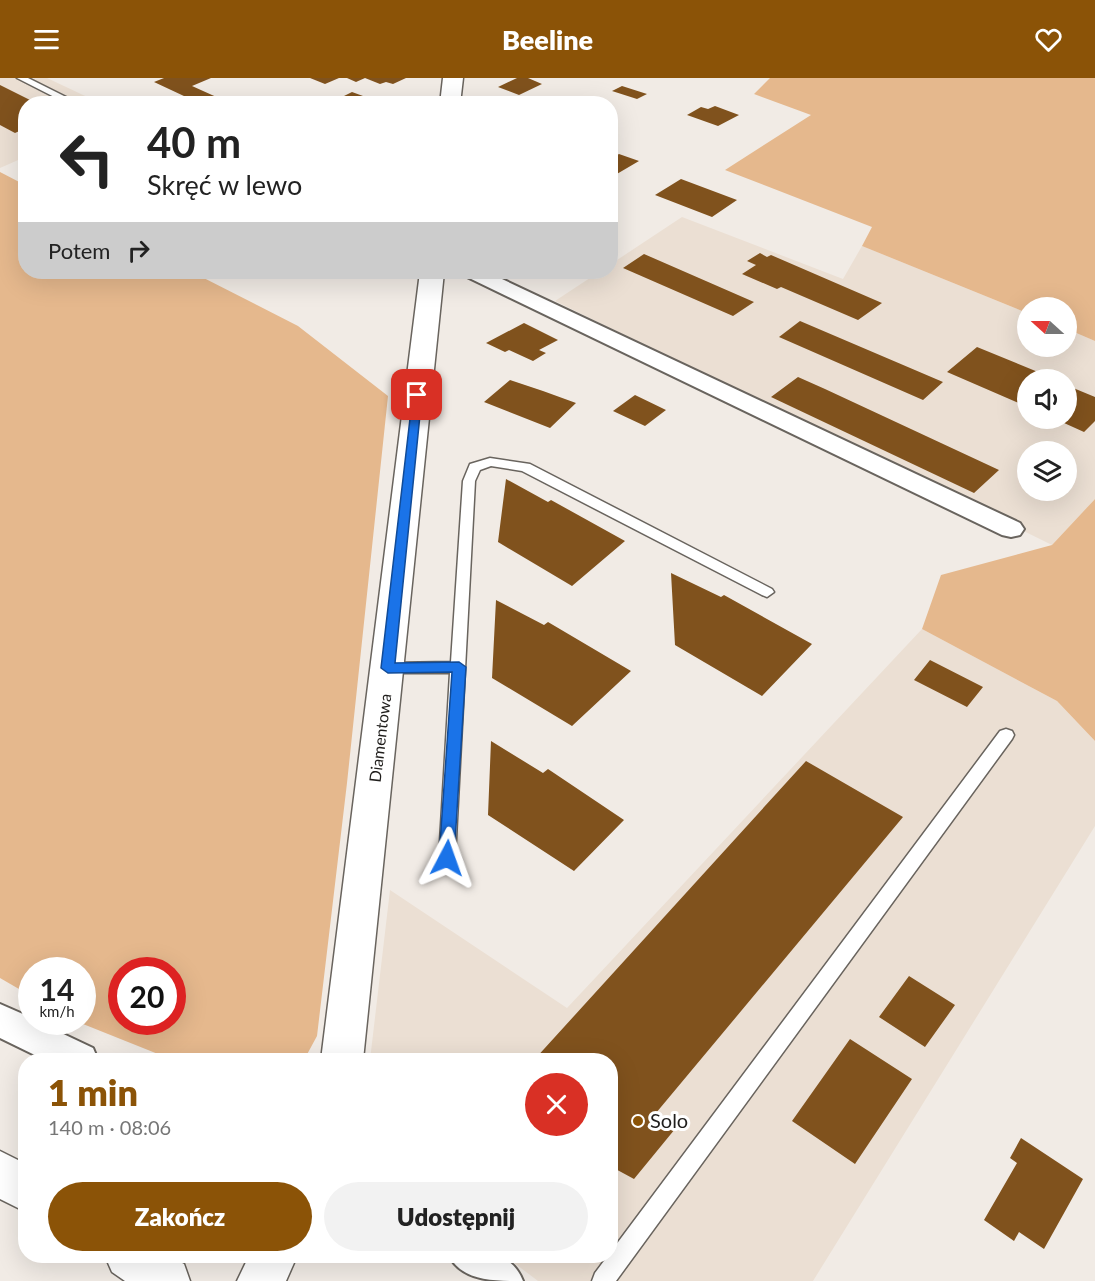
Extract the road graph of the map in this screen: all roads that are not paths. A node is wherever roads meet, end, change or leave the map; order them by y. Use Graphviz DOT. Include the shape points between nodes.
graph roads {
  1 [pos="21,78"];
  2 [pos="453,78"];
  3 [pos="59,96"];
  4 [pos="451,96"];
  5 [pos="431,279"];
  6 [pos="487,279"];
  7 [pos="1011,529"];
  8 [pos="767,592"];
  9 [pos="459,667"];
  10 [pos="388,668"];
  11 [pos="1006,735"];
  12 [pos="447,858"];
  13 [pos="0,1020"];
  14 [pos="66,1053"];
  15 [pos="343,1053"];
  16 [pos="0,1173"];
  17 [pos="18,1185"];
  18 [pos="618,1261"];
  19 [pos="139,1263"];
  20 [pos="270,1263"];
  21 [pos="479,1263"];
  22 [pos="616,1263"];
  23 [pos="167,1281"];
  24 [pos="260,1281"];
  25 [pos="503,1281"];
  26 [pos="603,1281"];
  1 -- 3 [label="lane"];
  2 -- 4 [label="street"];
  5 -- 10 [label="street, Diamentowa"];
  6 -- 7 [label="street"];
  8 -- 9 [label="lane" via="525,467 490,462 475,467 469,481"];
  9 -- 10 [label="lane"];
  9 -- 12 [label="lane"];
  10 -- 15 [label="street, Diamentowa"];
  11 -- 18 [label="lane"];
  13 -- 14 [label="street"];
  16 -- 17 [label="street"];
  19 -- 23 [label="street"];
  20 -- 24 [label="street"];
  21 -- 25 [label="street"];
  22 -- 26 [label="lane"];
}
